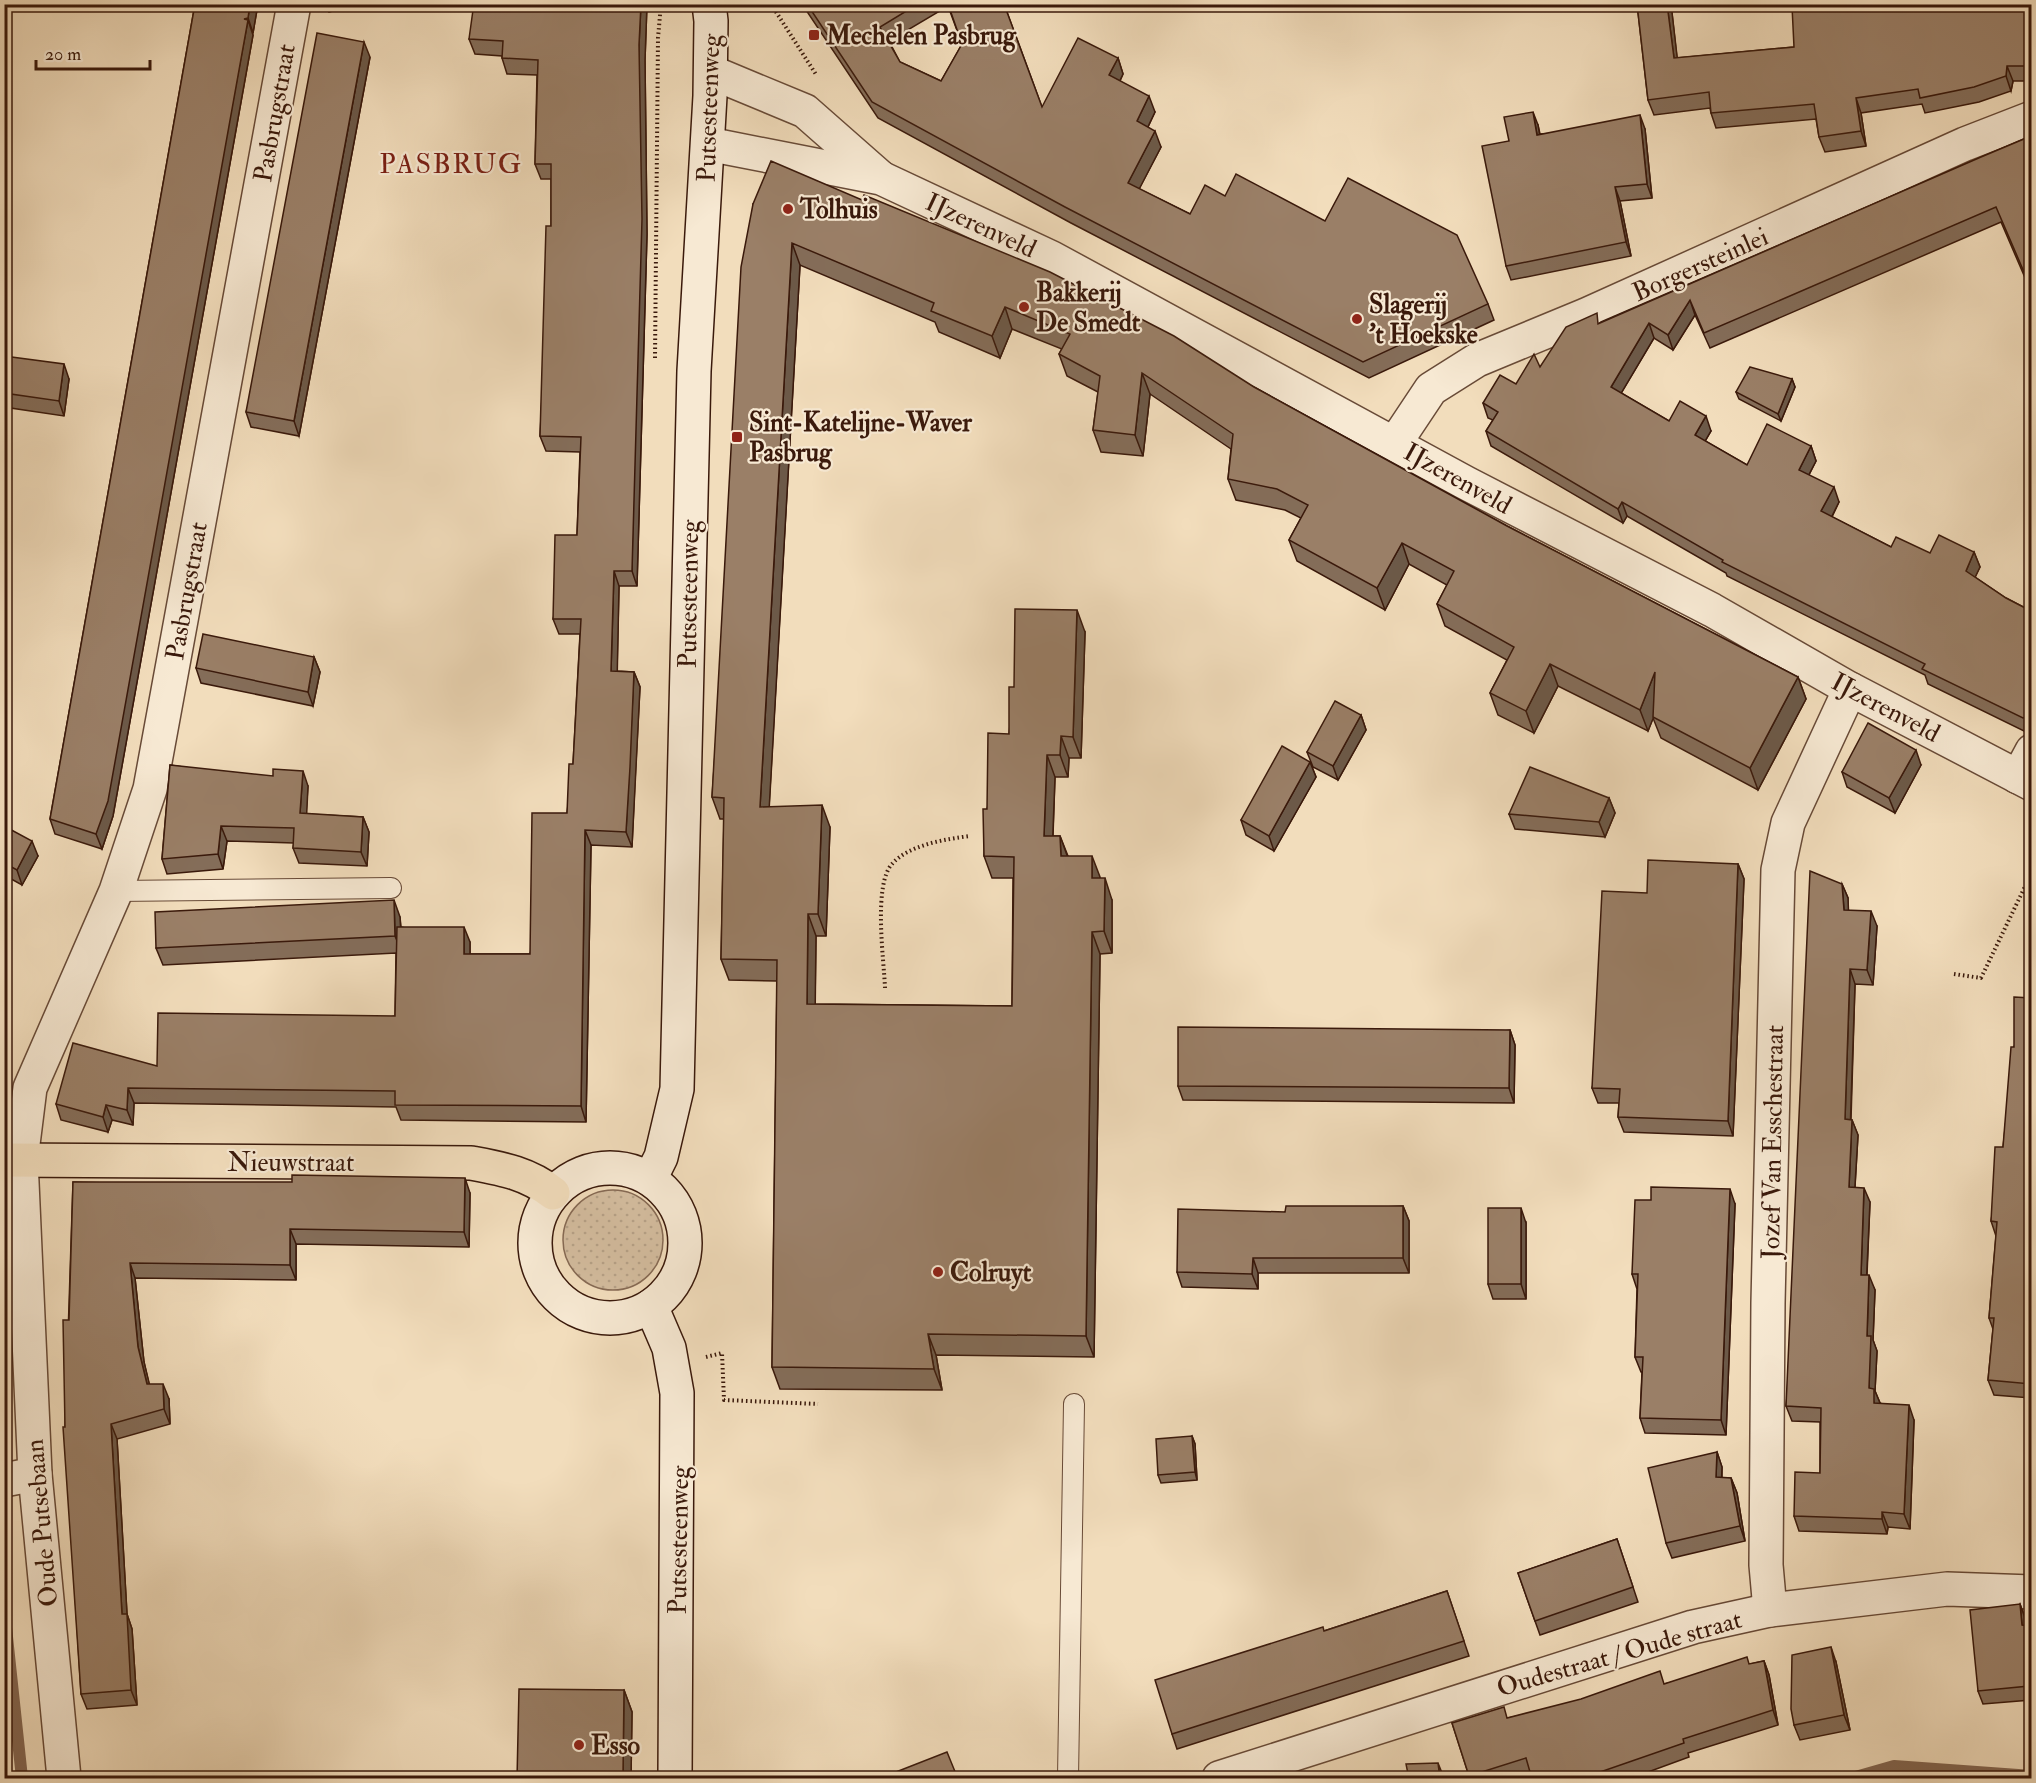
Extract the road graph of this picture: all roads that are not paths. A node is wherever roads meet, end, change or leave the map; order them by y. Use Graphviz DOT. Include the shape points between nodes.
graph roads {
  1 [pos="294,4"];
  2 [pos="709,4"];
  3 [pos="711,72"];
  4 [pos="2031,118"];
  5 [pos="708,144"];
  6 [pos="881,178"];
  7 [pos="1395,443"];
  8 [pos="1850,689"];
  9 [pos="2027,771"];
  10 [pos="391,888"];
  11 [pos="116,891"];
  12 [pos="13,1160"];
  13 [pos="650,1179"];
  14 [pos="553,1193"];
  15 [pos="651,1306"];
  16 [pos="1074,1404"];
  17 [pos="20,1477"];
  18 [pos="2031,1592"];
  19 [pos="1770,1610"];
  20 [pos="64,1779"];
  21 [pos="675,1779"];
  22 [pos="1068,1779"];
  23 [pos="1219,1779"];
  1 -- 11 [label="street, Pasbrugstraat" via="150,789"];
  2 -- 3 [label="street, Putsesteenweg"];
  3 -- 5 [label="street, Putsesteenweg"];
  3 -- 6 [label="street, IJzerenveld" via="805,111"];
  4 -- 7 [label="street, Borgersteinlei" via="1477,360 1431,389"];
  5 -- 6 [label="street, IJzerenveld"];
  5 -- 13 [label="street, Putsesteenweg" via="694,371 677,1089 661,1157"];
  6 -- 7 [label="street, IJzerenveld" via="1052,258"];
  7 -- 8 [label="street, IJzerenveld" via="1712,610"];
  8 -- 9 [label="street, IJzerenveld"];
  8 -- 19 [label="street, Jozef Van Esschestraat" via="1788,823 1779,870 1768,1303 1766,1565"];
  10 -- 11 [label="lane"];
  11 -- 12 [label="street, Pasbrugstraat" via="30,1088"];
  12 -- 14 [label="main road, Nieuwstraat" via="471,1163 517,1171"];
  12 -- 17 [label="street, Oude Putsebaan"];
  13 -- 14 [label="street" via="626,1169 600,1168 574,1176"];
  13 -- 15 [label="street" via="674,1203 682,1218 686,1242 682,1267 670,1290"];
  14 -- 15 [label="street" via="541,1213 535,1237 536,1261 545,1283 582,1314 606,1319 630,1316"];
  15 -- 21 [label="street, Putsesteenweg" via="661,1325 677,1393"];
  16 -- 22 [label="lane"];
  17 -- 20 [label="street, Oude Putsebaan"];
  18 -- 19 [label="street, Oudestraat / Oude straat" via="1947,1589"];
  19 -- 23 [label="street, Oudestraat / Oude straat" via="1693,1627"];
}
